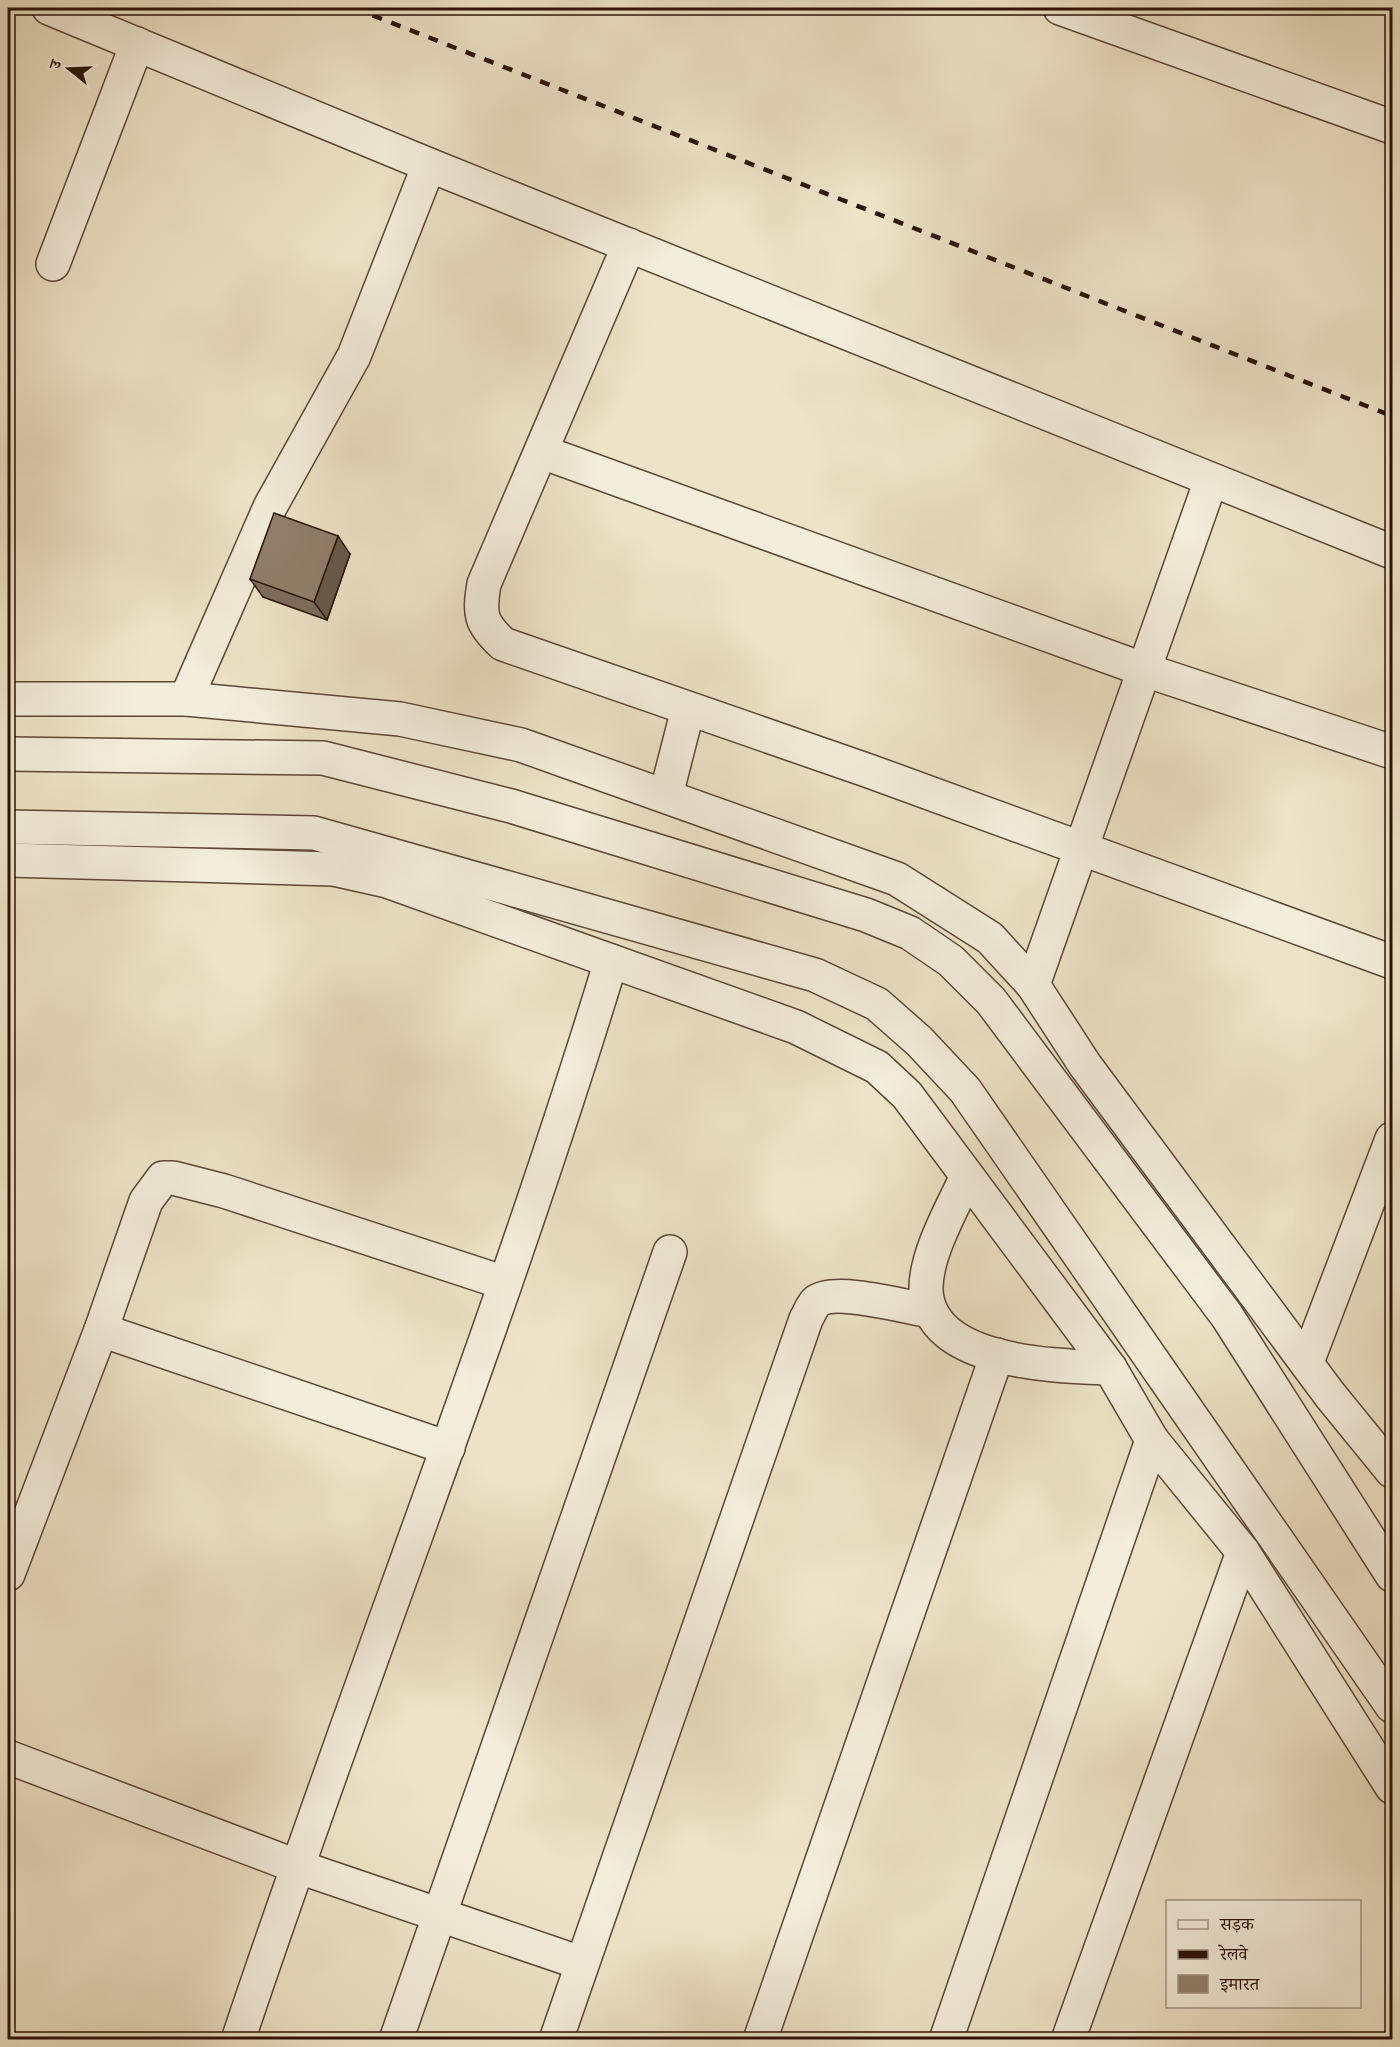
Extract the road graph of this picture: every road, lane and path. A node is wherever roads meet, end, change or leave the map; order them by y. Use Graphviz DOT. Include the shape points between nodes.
graph roads {
  1 [pos="49,8"];
  2 [pos="1060,8"];
  3 [pos="137,44"];
  4 [pos="1392,127"];
  5 [pos="429,165"];
  6 [pos="629,245"];
  7 [pos="53,264"];
  8 [pos="542,452"];
  9 [pos="1211,480"];
  10 [pos="1392,552"];
  11 [pos="1145,670"];
  12 [pos="8,699"];
  13 [pos="186,699"];
  14 [pos="688,709"];
  15 [pos="1392,752"];
  16 [pos="8,754"];
  17 [pos="666,795"];
  18 [pos="8,826"];
  19 [pos="1082,847"];
  20 [pos="8,860"];
  21 [pos="611,961"];
  22 [pos="1392,962"];
  23 [pos="1033,985"];
  24 [pos="1392,1140"];
  25 [pos="967,1176"];
  26 [pos="670,1252"];
  27 [pos="505,1283"];
  28 [pos="930,1311"];
  29 [pos="101,1330"];
  30 [pos="997,1355"];
  31 [pos="1307,1362"];
  32 [pos="1110,1368"];
  33 [pos="1152,1440"];
  34 [pos="448,1448"];
  35 [pos="1392,1471"];
  36 [pos="1243,1552"];
  37 [pos="8,1574"];
  38 [pos="1392,1575"];
  39 [pos="1392,1706"];
  40 [pos="8,1756"];
  41 [pos="1392,1787"];
  42 [pos="296,1866"];
  43 [pos="438,1916"];
  44 [pos="581,1963"];
  45 [pos="238,2040"];
  46 [pos="396,2040"];
  47 [pos="556,2040"];
  48 [pos="760,2040"];
  49 [pos="946,2040"];
  50 [pos="1068,2040"];
  1 -- 3 [label="street"];
  2 -- 4 [label="street"];
  3 -- 5 [label="street"];
  3 -- 7 [label="street"];
  5 -- 6 [label="street"];
  5 -- 13 [label="street" via="354,356 270,507"];
  6 -- 8 [label="street"];
  6 -- 9 [label="street"];
  8 -- 11 [label="street"];
  8 -- 14 [label="street" via="484,584 479,610 487,630 502,645"];
  9 -- 10 [label="street"];
  9 -- 11 [label="street"];
  11 -- 15 [label="street"];
  11 -- 19 [label="street"];
  12 -- 13 [label="street"];
  13 -- 17 [label="street" via="400,719 521,746"];
  14 -- 17 [label="street"];
  14 -- 19 [label="street"];
  16 -- 38 [label="street" via="323,758 511,806 866,915 910,933 951,961 991,1001 1227,1316"];
  17 -- 23 [label="street" via="897,879 990,938"];
  18 -- 39 [label="street" via="314,833 815,975 877,1004 965,1090"];
  19 -- 22 [label="street"];
  19 -- 23 [label="street"];
  20 -- 21 [label="street" via="333,868 387,881"];
  21 -- 25 [label="street" via="796,1027 877,1067 906,1095"];
  21 -- 27 [label="street" via="566,1110"];
  23 -- 31 [label="street" via="1085,1065"];
  24 -- 31 [label="street"];
  25 -- 28 [label="street" via="931,1257 926,1287"];
  25 -- 32 [label="street"];
  26 -- 43 [label="street"];
  27 -- 29 [label="street" via="224,1191 163,1178 146,1200"];
  27 -- 34 [label="street"];
  28 -- 30 [label="street" via="944,1330 973,1347"];
  28 -- 44 [label="street" via="829,1297 816,1302 806,1319"];
  29 -- 34 [label="street"];
  29 -- 37 [label="street"];
  30 -- 32 [label="street" via="1044,1365"];
  30 -- 48 [label="street"];
  31 -- 35 [label="street"];
  32 -- 33 [label="street"];
  33 -- 36 [label="street"];
  33 -- 49 [label="street"];
  34 -- 42 [label="street"];
  36 -- 41 [label="street"];
  36 -- 50 [label="street"];
  40 -- 42 [label="street"];
  42 -- 43 [label="street"];
  42 -- 45 [label="street"];
  43 -- 44 [label="street"];
  43 -- 46 [label="street"];
  44 -- 47 [label="street"];
}
